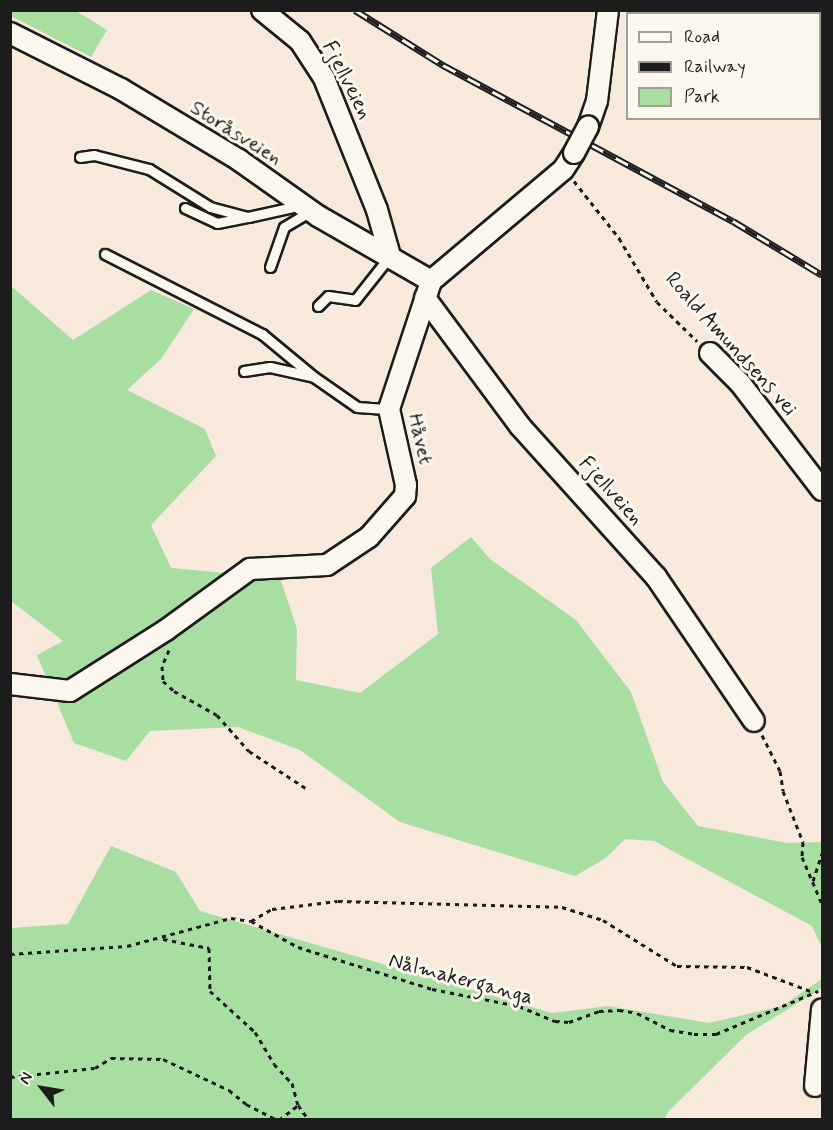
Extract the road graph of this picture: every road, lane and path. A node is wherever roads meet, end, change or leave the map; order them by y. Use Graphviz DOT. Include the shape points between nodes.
graph roads {
  1 [pos="262,10"];
  2 [pos="608,10"];
  3 [pos="10,33"];
  4 [pos="80,157"];
  5 [pos="563,170"];
  6 [pos="185,208"];
  7 [pos="307,208"];
  8 [pos="248,218"];
  9 [pos="105,254"];
  10 [pos="390,256"];
  11 [pos="270,267"];
  12 [pos="428,290"];
  13 [pos="318,306"];
  14 [pos="710,352"];
  15 [pos="244,371"];
  16 [pos="314,377"];
  17 [pos="388,409"];
  18 [pos="820,481"];
  19 [pos="166,630"];
  20 [pos="10,684"];
  21 [pos="754,721"];
  22 [pos="307,789"];
  23 [pos="822,853"];
  24 [pos="812,883"];
  25 [pos="822,904"];
  26 [pos="251,921"];
  27 [pos="161,939"];
  28 [pos="10,954"];
  29 [pos="822,991"];
  30 [pos="818,1000"];
  31 [pos="10,1077"];
  32 [pos="815,1086"];
  33 [pos="298,1105"];
  34 [pos="279,1119"];
  35 [pos="309,1119"];
  1 -- 10 [label="street, Fjellveien" via="300,41 324,78 373,200"];
  2 -- 5 [label="street, bridge" via="597,101 588,127"];
  3 -- 7 [label="street, Storåsveien" via="121,89 238,160"];
  4 -- 8 [label="lane" via="94,155 149,169 210,207"];
  5 -- 12 [label="street"];
  5 -- 14 [label="path, Roald Amundsens vei" via="581,187 619,238 657,302"];
  6 -- 8 [label="lane" via="217,223"];
  7 -- 8 [label="lane"];
  7 -- 10 [label="street, Storåsveien"];
  7 -- 11 [label="lane" via="284,227"];
  9 -- 16 [label="lane" via="262,334"];
  10 -- 12 [label="street, Storåsveien"];
  10 -- 13 [label="lane" via="355,300 328,296"];
  12 -- 17 [label="street, Håvet"];
  12 -- 21 [label="street, Fjellveien" via="520,426 656,577"];
  14 -- 18 [label="street, Roald Amundsens vei" via="740,382"];
  15 -- 16 [label="lane" via="270,367"];
  16 -- 17 [label="lane" via="357,407"];
  17 -- 19 [label="street, Håvet" via="406,485 398,505 369,537 327,565 250,569"];
  19 -- 20 [label="street, Håvet" via="70,691"];
  19 -- 22 [label="path" via="169,649 162,666 163,681 217,715 249,751"];
  21 -- 24 [label="path" via="780,771"];
  23 -- 24 [label="path"];
  24 -- 25 [label="path"];
  26 -- 27 [label="path, Nålmakerganga" via="231,918"];
  26 -- 30 [label="path" via="272,909 338,901 562,907 603,920 677,966 747,967"];
  26 -- 30 [label="path, Nålmakerganga" via="298,947 432,989 519,1006 555,1021 569,1022 599,1011 619,1010 637,1013 670,1030 716,1034"];
  27 -- 28 [label="path, Nålmakerganga" via="127,946"];
  27 -- 33 [label="path, Nålmakerganga" via="209,948 210,991 255,1032 274,1064 292,1083"];
  29 -- 30 [label="path, Nålmakerganga"];
  30 -- 32 [label="street"];
  31 -- 34 [label="path" via="85,1070 111,1058 163,1059"];
  33 -- 34 [label="path"];
  33 -- 35 [label="path"];
}
